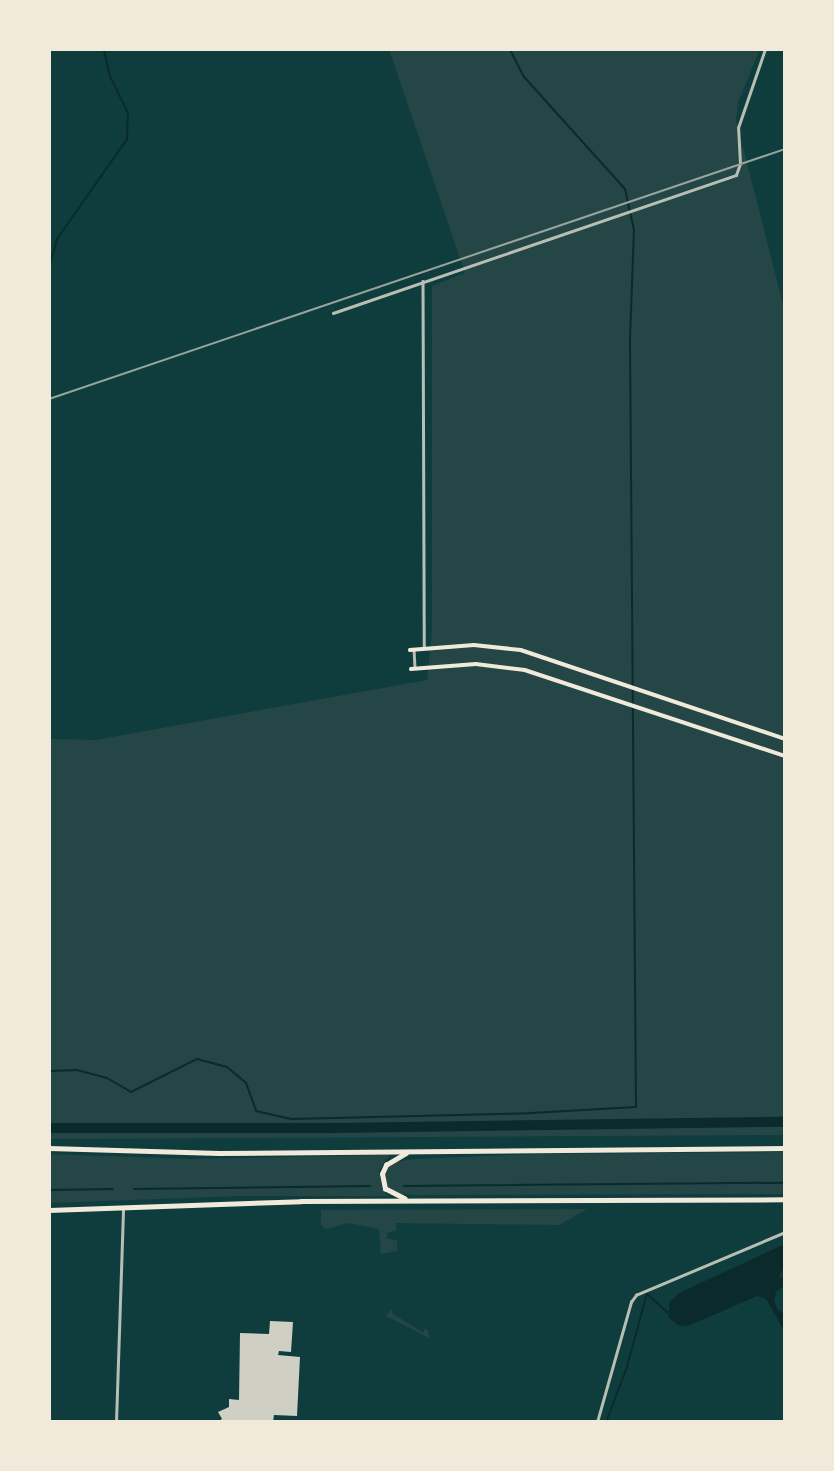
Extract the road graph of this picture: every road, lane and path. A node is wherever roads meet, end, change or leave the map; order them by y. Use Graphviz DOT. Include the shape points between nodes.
graph roads {
  1 [pos="765,49"];
  2 [pos="422,281"];
  3 [pos="333,313"];
  4 [pos="424,648"];
  5 [pos="412,649"];
  6 [pos="413,669"];
  7 [pos="785,739"];
  8 [pos="785,756"];
  9 [pos="785,1147"];
  10 [pos="49,1148"];
  11 [pos="410,1151"];
  12 [pos="785,1199"];
  13 [pos="411,1201"];
  14 [pos="123,1206"];
  15 [pos="49,1210"];
  16 [pos="785,1232"];
  17 [pos="116,1422"];
  18 [pos="597,1422"];
  1 -- 2 [label="street" via="738,128 739,172 632,213"];
  2 -- 3 [label="street"];
  2 -- 4 [label="street"];
  4 -- 5 [label="main road"];
  4 -- 7 [label="main road" via="474,645 521,650"];
  5 -- 6 [label="street"];
  6 -- 8 [label="main road" via="476,664 525,670"];
  9 -- 11 [label="highway"];
  10 -- 11 [label="highway" via="219,1153"];
  11 -- 13 [label="highway" via="386,1164 382,1181 392,1194"];
  12 -- 13 [label="highway"];
  13 -- 14 [label="highway"];
  14 -- 15 [label="highway"];
  14 -- 17 [label="street"];
  16 -- 18 [label="street" via="636,1295"];
}
